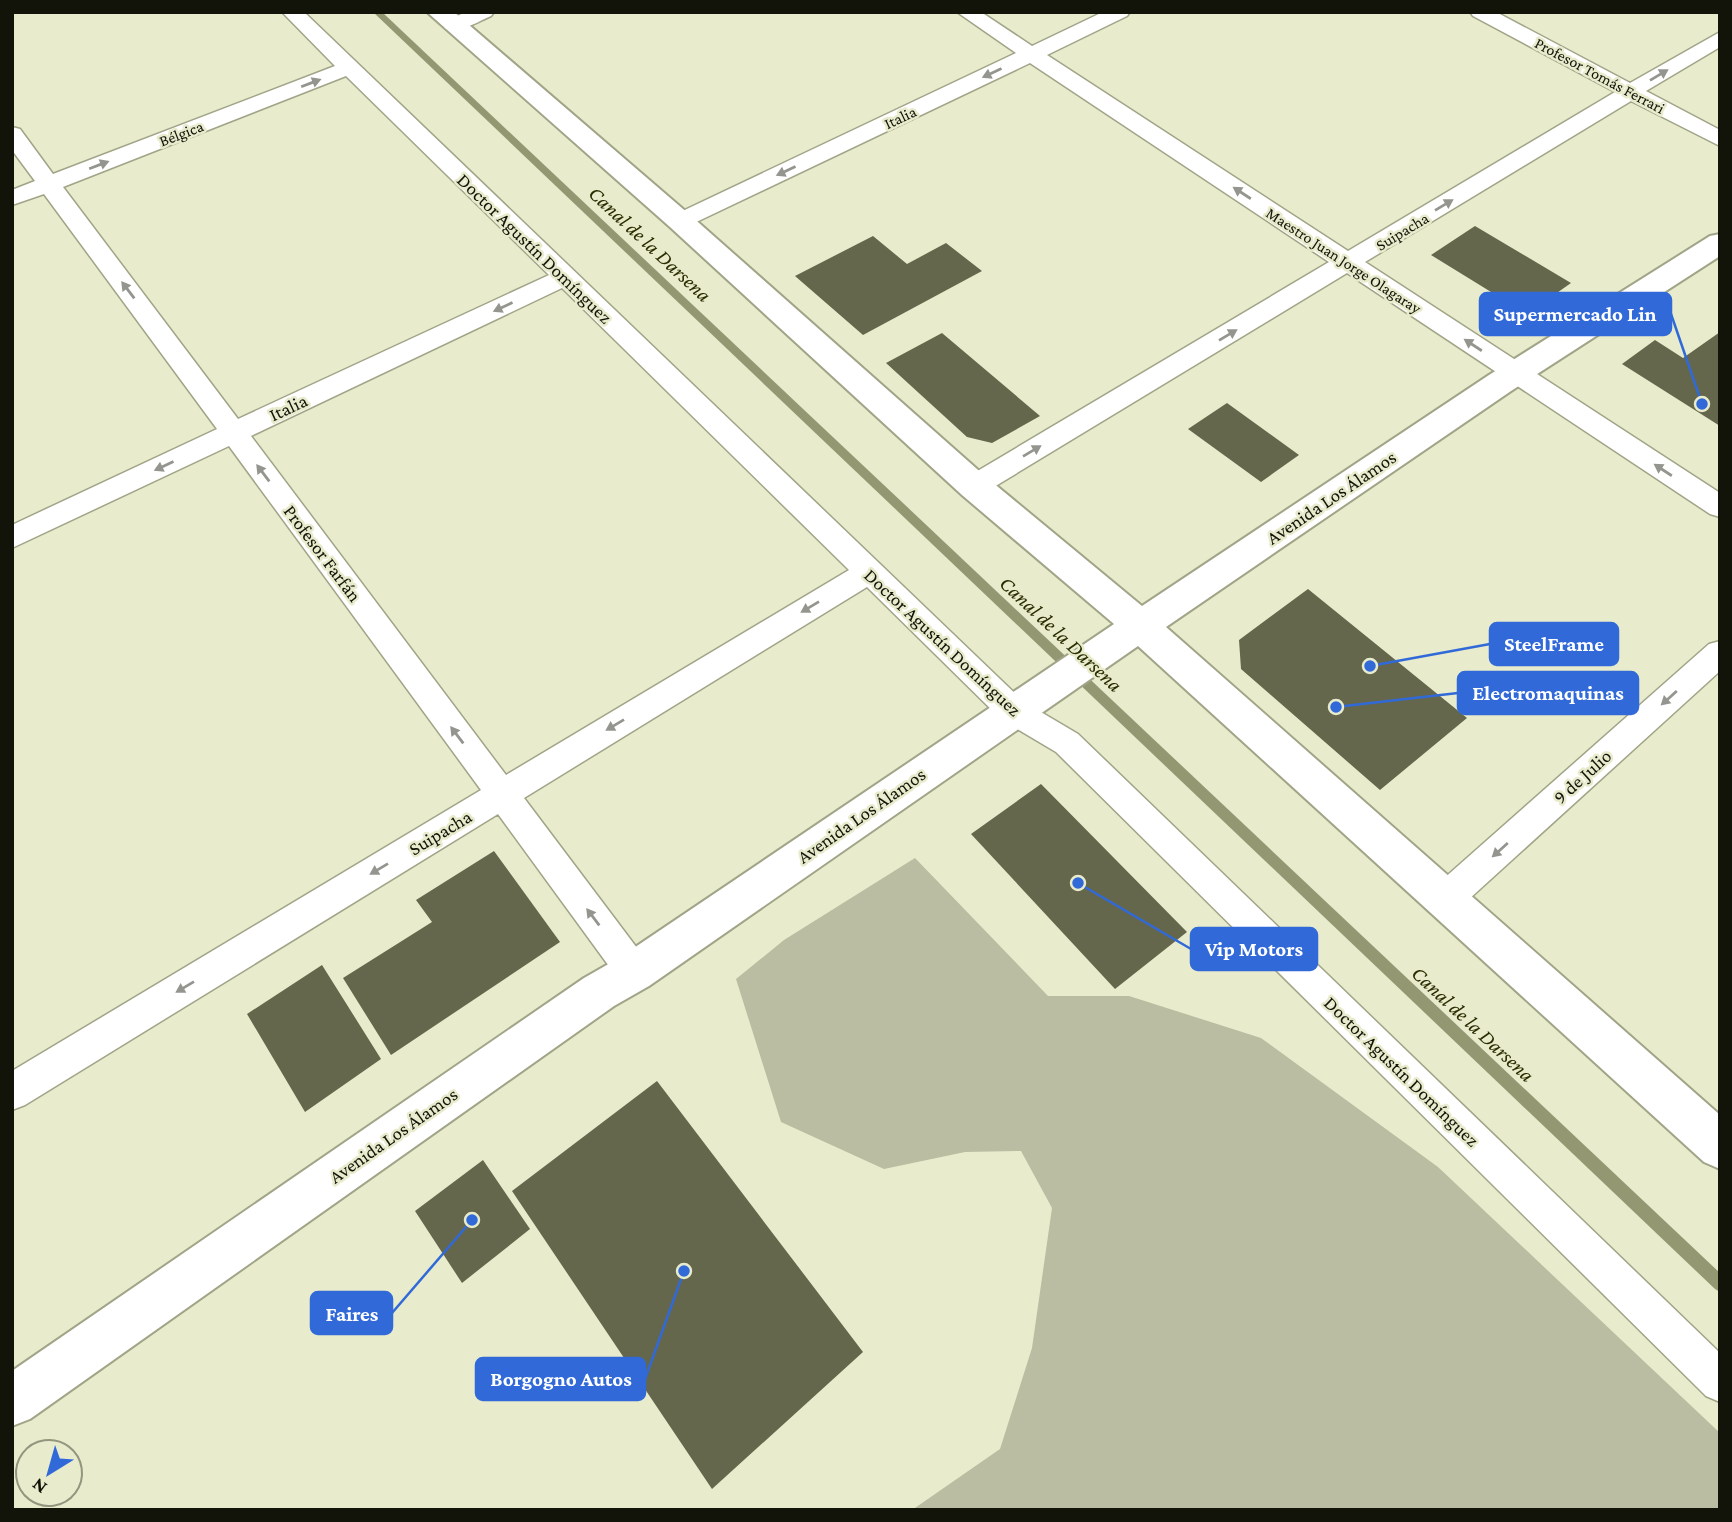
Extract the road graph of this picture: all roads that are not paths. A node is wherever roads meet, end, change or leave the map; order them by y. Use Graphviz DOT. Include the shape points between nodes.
graph roads {
  1 [pos="292,12"];
  2 [pos="967,12"];
  3 [pos="1119,12"];
  4 [pos="1480,12"];
  5 [pos="459,16"];
  6 [pos="1720,38"];
  7 [pos="1032,55"];
  8 [pos="349,68"];
  9 [pos="1631,92"];
  10 [pos="12,134"];
  11 [pos="1720,139"];
  12 [pos="49,184"];
  13 [pos="12,198"];
  14 [pos="680,221"];
  15 [pos="1720,243"];
  16 [pos="1349,263"];
  17 [pos="565,278"];
  18 [pos="1517,374"];
  19 [pos="234,433"];
  20 [pos="974,486"];
  21 [pos="1720,507"];
  22 [pos="12,537"];
  23 [pos="868,572"];
  24 [pos="1141,626"];
  25 [pos="1720,653"];
  26 [pos="1013,711"];
  27 [pos="501,794"];
  28 [pos="1445,899"];
  29 [pos="634,972"];
  30 [pos="12,1093"];
  31 [pos="1720,1146"];
  32 [pos="1720,1382"];
  33 [pos="12,1401"];
  1 -- 8 [label="street, Doctor Agustín Domínguez"];
  2 -- 7 [label="street, Maestro Juan Jorge Olagaray"];
  3 -- 7 [label="street, Italia"];
  4 -- 9 [label="street, Profesor Tomás Ferrari"];
  5 -- 14 [label="main road"];
  9 -- 6 [label="street, Suipacha, one-way"];
  7 -- 14 [label="street, Italia, one-way"];
  16 -- 7 [label="street, Maestro Juan Jorge Olagaray, one-way"];
  12 -- 8 [label="street, Bélgica, one-way"];
  8 -- 17 [label="street, Doctor Agustín Domínguez"];
  9 -- 11 [label="street, Profesor Tomás Ferrari"];
  16 -- 9 [label="street, Suipacha, one-way"];
  10 -- 12 [label="street, Profesor Farfán"];
  12 -- 13 [label="street, Bélgica"];
  19 -- 12 [label="street, Profesor Farfán, one-way"];
  14 -- 20 [label="main road"];
  15 -- 18 [label="main road, Avenida Los Álamos"];
  18 -- 16 [label="street, Maestro Juan Jorge Olagaray, one-way"];
  20 -- 16 [label="street, Suipacha, one-way"];
  17 -- 19 [label="street, Italia, one-way"];
  17 -- 23 [label="street, Doctor Agustín Domínguez"];
  21 -- 18 [label="street, Maestro Juan Jorge Olagaray, one-way"];
  18 -- 24 [label="main road, Avenida Los Álamos"];
  19 -- 22 [label="street, Italia, one-way"];
  27 -- 19 [label="street, Profesor Farfán, one-way"];
  20 -- 24 [label="main road"];
  23 -- 26 [label="street, Doctor Agustín Domínguez"];
  23 -- 27 [label="street, Suipacha, one-way"];
  24 -- 26 [label="main road, Avenida Los Álamos"];
  24 -- 28 [label="main road"];
  25 -- 28 [label="street, 9 de Julio, one-way"];
  26 -- 29 [label="main road, Avenida Los Álamos"];
  26 -- 32 [label="street, Doctor Agustín Domínguez" via="1068,743"];
  29 -- 27 [label="street, Profesor Farfán, one-way"];
  27 -- 30 [label="street, Suipacha, one-way"];
  28 -- 31 [label="main road"];
  29 -- 33 [label="main road, Avenida Los Álamos"];
}
